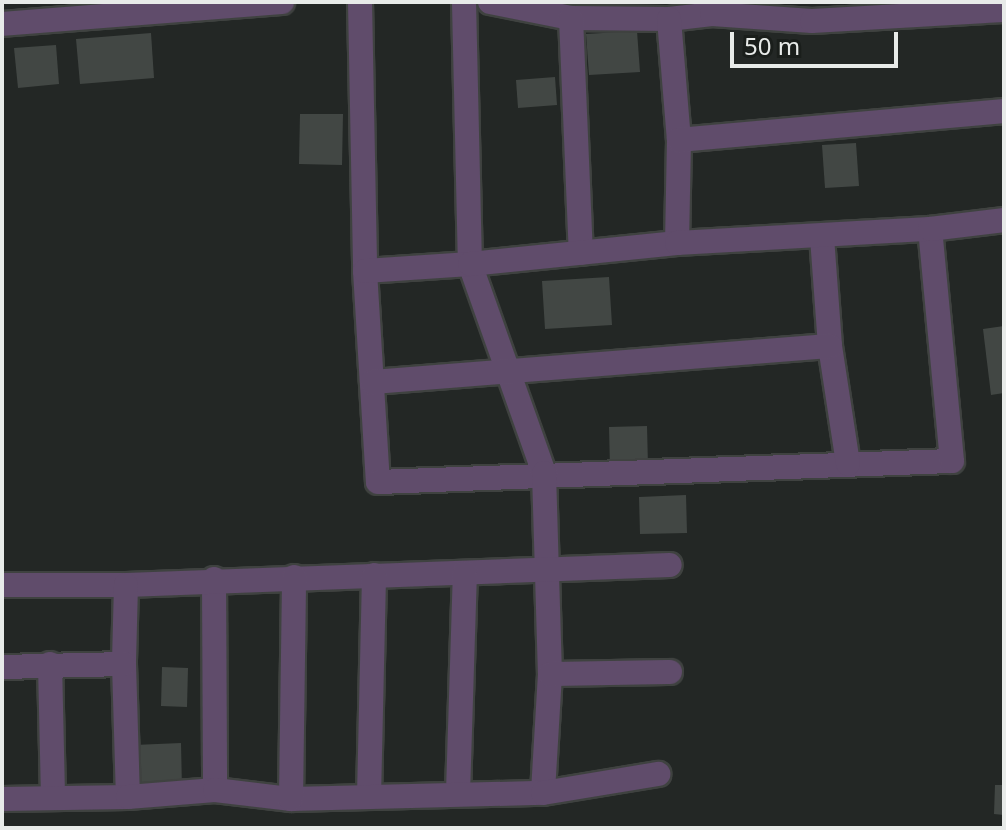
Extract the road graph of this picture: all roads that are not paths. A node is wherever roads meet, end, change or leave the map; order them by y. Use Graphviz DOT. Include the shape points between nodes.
graph roads {
  1 [pos="282,2"];
  2 [pos="360,2"];
  3 [pos="464,2"];
  4 [pos="490,2"];
  5 [pos="712,8"];
  6 [pos="922,8"];
  7 [pos="1004,10"];
  8 [pos="812,11"];
  9 [pos="571,18"];
  10 [pos="669,19"];
  11 [pos="2,24"];
  12 [pos="1004,111"];
  13 [pos="679,140"];
  14 [pos="1004,220"];
  15 [pos="930,229"];
  16 [pos="822,237"];
  17 [pos="677,243"];
  18 [pos="581,253"];
  19 [pos="470,264"];
  20 [pos="365,271"];
  21 [pos="830,346"];
  22 [pos="509,374"];
  23 [pos="372,382"];
  24 [pos="848,464"];
  25 [pos="544,473"];
  26 [pos="670,565"];
  27 [pos="547,571"];
  28 [pos="465,573"];
  29 [pos="374,575"];
  30 [pos="294,577"];
  31 [pos="214,579"];
  32 [pos="2,585"];
  33 [pos="126,585"];
  34 [pos="50,664"];
  35 [pos="124,664"];
  36 [pos="2,667"];
  37 [pos="670,672"];
  38 [pos="550,674"];
  39 [pos="658,774"];
  40 [pos="215,790"];
  41 [pos="458,793"];
  42 [pos="543,793"];
  43 [pos="53,797"];
  44 [pos="128,797"];
  45 [pos="369,797"];
  46 [pos="2,799"];
  47 [pos="291,799"];
  1 -- 11 [label="street"];
  2 -- 20 [label="street"];
  3 -- 19 [label="street"];
  4 -- 9 [label="street"];
  5 -- 8 [label="street"];
  5 -- 10 [label="street"];
  6 -- 7 [label="street"];
  6 -- 8 [label="street"];
  9 -- 10 [label="street"];
  9 -- 18 [label="street"];
  10 -- 13 [label="street"];
  12 -- 13 [label="street"];
  13 -- 17 [label="street"];
  14 -- 15 [label="street"];
  15 -- 16 [label="street"];
  15 -- 24 [label="street" via="952,461"];
  16 -- 17 [label="street"];
  16 -- 21 [label="street"];
  17 -- 18 [label="street"];
  18 -- 19 [label="street"];
  19 -- 20 [label="street"];
  19 -- 22 [label="street"];
  20 -- 23 [label="street"];
  21 -- 22 [label="street"];
  21 -- 24 [label="street"];
  22 -- 23 [label="street"];
  22 -- 25 [label="street"];
  23 -- 25 [label="street" via="378,482"];
  24 -- 25 [label="street"];
  25 -- 27 [label="street"];
  26 -- 27 [label="street"];
  27 -- 28 [label="street"];
  27 -- 38 [label="street"];
  28 -- 29 [label="street"];
  28 -- 41 [label="street"];
  29 -- 30 [label="street"];
  29 -- 45 [label="street"];
  30 -- 31 [label="street"];
  30 -- 47 [label="street"];
  31 -- 33 [label="street"];
  31 -- 40 [label="street"];
  32 -- 33 [label="street"];
  33 -- 35 [label="street"];
  34 -- 35 [label="street"];
  34 -- 36 [label="street"];
  34 -- 43 [label="street"];
  35 -- 44 [label="street"];
  37 -- 38 [label="street"];
  38 -- 42 [label="street"];
  39 -- 42 [label="street"];
  40 -- 44 [label="street"];
  40 -- 47 [label="street"];
  41 -- 42 [label="street"];
  41 -- 45 [label="street"];
  43 -- 44 [label="street"];
  43 -- 46 [label="street"];
  45 -- 47 [label="street"];
}
